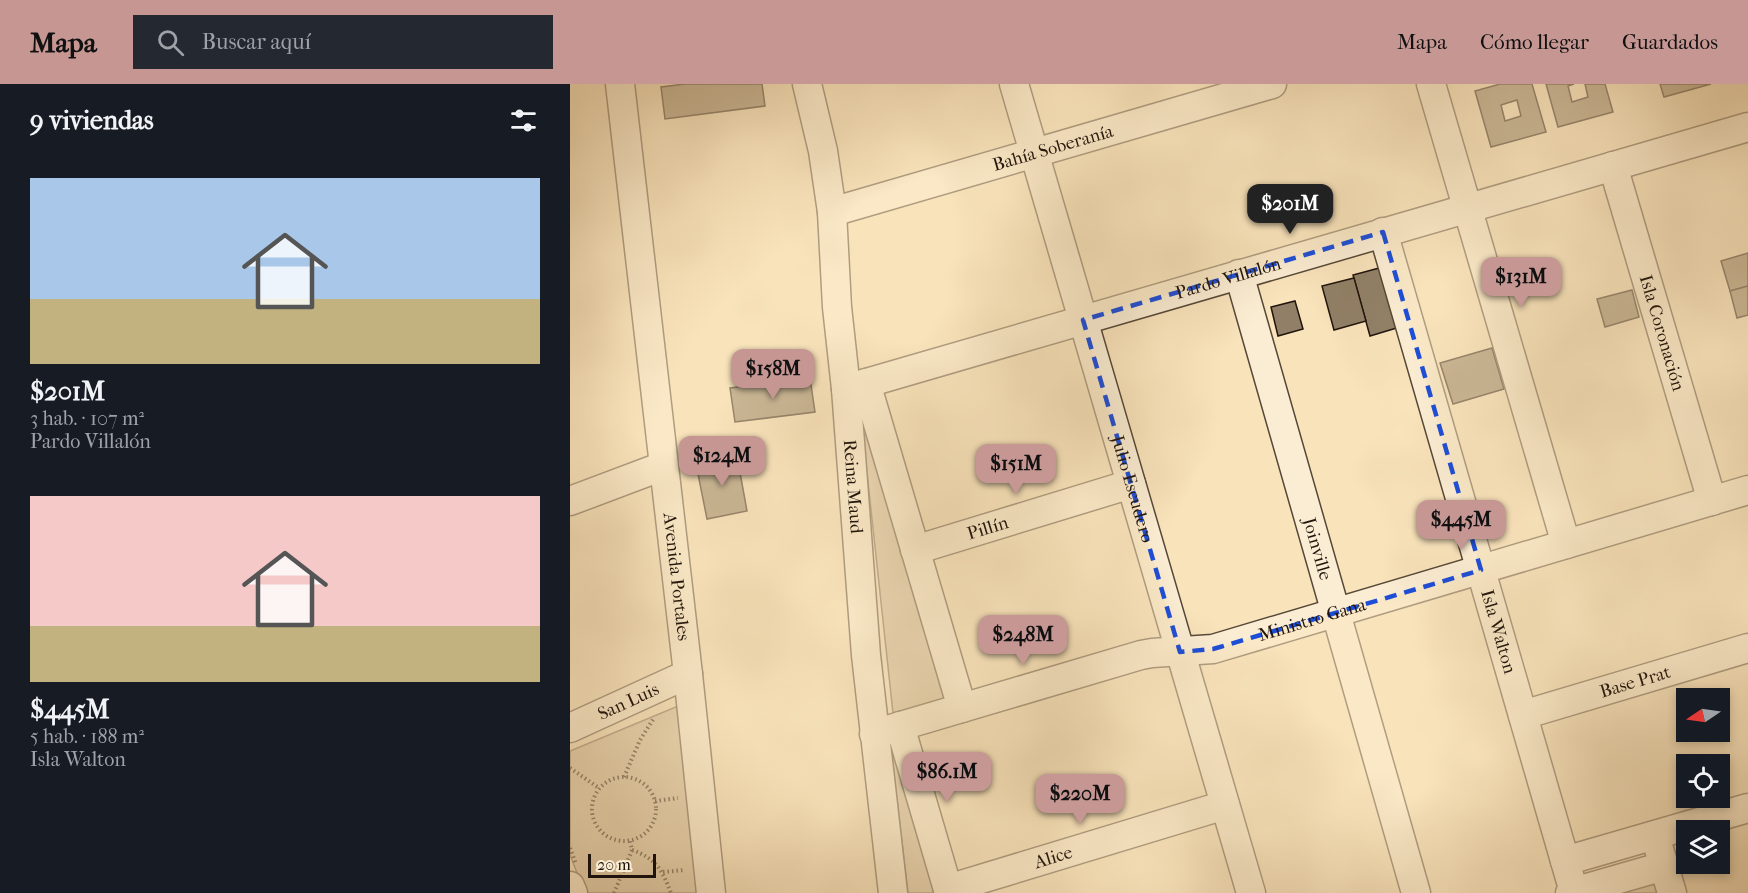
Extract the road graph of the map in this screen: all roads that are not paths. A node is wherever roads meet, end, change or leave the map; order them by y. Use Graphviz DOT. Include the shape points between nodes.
graph roads {
  1 [pos="620,84"];
  2 [pos="807,84"];
  3 [pos="1014,84"];
  4 [pos="1272,84"];
  5 [pos="1431,84"];
  6 [pos="1748,127"];
  7 [pos="1034,153"];
  8 [pos="1613,166"];
  9 [pos="1467,208"];
  10 [pos="832,212"];
  11 [pos="1383,232"];
  12 [pos="1239,274"];
  13 [pos="1083,320"];
  14 [pos="856,386"];
  15 [pos="663,466"];
  16 [pos="1131,483"];
  17 [pos="1748,490"];
  18 [pos="570,501"];
  19 [pos="1712,501"];
  20 [pos="1566,544"];
  21 [pos="915,550"];
  22 [pos="1481,570"];
  23 [pos="1336,612"];
  24 [pos="1748,648"];
  25 [pos="1180,652"];
  26 [pos="688,674"];
  27 [pos="963,708"];
  28 [pos="1523,715"];
  29 [pos="570,728"];
  30 [pos="887,730"];
  31 [pos="1225,805"];
  32 [pos="1748,808"];
  33 [pos="1655,835"];
  34 [pos="1565,861"];
  35 [pos="1664,866"];
  36 [pos="570,886"];
  37 [pos="1603,889"];
  38 [pos="949,891"];
  39 [pos="1572,892"];
  40 [pos="573,893"];
  41 [pos="711,893"];
  42 [pos="893,893"];
  43 [pos="1251,893"];
  44 [pos="1416,893"];
  45 [pos="1672,893"];
  1 -- 15 [label="street, Avenida Portales"];
  2 -- 10 [label="street, Reina Maud"];
  3 -- 7 [label="street, Julio Escudero"];
  4 -- 7 [label="street, Bahía Soberanía"];
  5 -- 9 [label="street"];
  6 -- 8 [label="street, Pardo Villalón"];
  7 -- 10 [label="street, Bahía Soberanía"];
  7 -- 13 [label="street, Julio Escudero"];
  8 -- 9 [label="street, Pardo Villalón"];
  8 -- 19 [label="street, Isla Coronación"];
  9 -- 11 [label="street, Pardo Villalón"];
  9 -- 20 [label="street"];
  10 -- 14 [label="street, Reina Maud" via="837,307"];
  11 -- 12 [label="street, Pardo Villalón"];
  11 -- 22 [label="street, Isla Walton"];
  12 -- 13 [label="street, Pardo Villalón"];
  12 -- 23 [label="street, Joinville"];
  13 -- 14 [label="street, Pardo Villalón"];
  13 -- 16 [label="street, Julio Escudero"];
  14 -- 21 [label="street, Reina Maud"];
  14 -- 30 [label="street, Reina Maud" via="866,655"];
  15 -- 18 [label="street"];
  15 -- 26 [label="street, Avenida Portales"];
  16 -- 21 [label="street, Pillín"];
  16 -- 25 [label="street, Julio Escudero"];
  17 -- 19 [label="street, Ministro Gana"];
  19 -- 20 [label="street, Ministro Gana"];
  20 -- 22 [label="street, Ministro Gana"];
  21 -- 27 [label="street, Reina Maud"];
  22 -- 23 [label="street, Ministro Gana"];
  22 -- 28 [label="street, Isla Walton"];
  23 -- 25 [label="street, Ministro Gana" via="1213,649"];
  23 -- 44 [label="street, Joinville"];
  24 -- 28 [label="street, Base Prat"];
  25 -- 27 [label="street, Ministro Gana" via="1141,655"];
  25 -- 31 [label="street, Julio Escudero"];
  26 -- 29 [label="street, San Luis"];
  26 -- 41 [label="street, Avenida Portales"];
  27 -- 30 [label="street, Ministro Gana"];
  28 -- 34 [label="street, Isla Walton"];
  30 -- 38 [label="street, Reina Maud"];
  30 -- 42 [label="street, Reina Maud"];
  31 -- 38 [label="street, Alice"];
  31 -- 43 [label="street, Julio Escudero"];
  32 -- 33 [label="street"];
  33 -- 34 [label="street"];
  33 -- 35 [label="street"];
  34 -- 39 [label="street, Isla Walton"];
  35 -- 37 [label="street"];
  35 -- 45 [label="street"];
  36 -- 40 [label="street"];
  37 -- 39 [label="street"];
}
